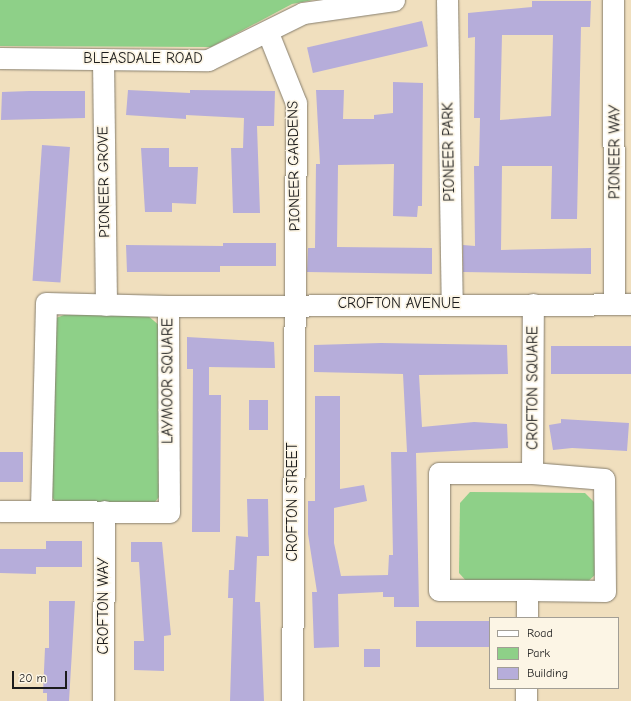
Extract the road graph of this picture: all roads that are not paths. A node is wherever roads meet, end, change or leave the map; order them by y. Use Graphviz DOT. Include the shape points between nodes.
graph roads {
  1 [pos="394,0"];
  2 [pos="447,0"];
  3 [pos="613,0"];
  4 [pos="268,32"];
  5 [pos="0,58"];
  6 [pos="103,59"];
  7 [pos="106,304"];
  8 [pos="294,304"];
  9 [pos="452,304"];
  10 [pos="533,304"];
  11 [pos="623,304"];
  12 [pos="168,306"];
  13 [pos="532,473"];
  14 [pos="41,510"];
  15 [pos="0,511"];
  16 [pos="104,511"];
  17 [pos="527,590"];
  18 [pos="527,617"];
  19 [pos="526,689"];
  20 [pos="103,701"];
  21 [pos="292,701"];
  22 [pos="526,701"];
  1 -- 4 [label="street, BLEASDALE ROAD" via="303,14"];
  2 -- 9 [label="street, PIONEER PARK"];
  3 -- 11 [label="street, PIONEER WAY"];
  4 -- 6 [label="street, BLEASDALE ROAD" via="208,60"];
  4 -- 8 [label="street, PIONEER GARDENS" via="296,103"];
  5 -- 6 [label="street, BLEASDALE ROAD"];
  6 -- 7 [label="street, PIONEER GROVE"];
  7 -- 12 [label="street, LAYMOOR SQUARE"];
  7 -- 14 [label="street, LAYMOOR SQUARE" via="46,303"];
  8 -- 9 [label="street, CROFTON AVENUE"];
  8 -- 12 [label="street, CROFTON AVENUE"];
  8 -- 21 [label="street, CROFTON STREET"];
  9 -- 10 [label="street, CROFTON AVENUE"];
  10 -- 11 [label="street, CROFTON AVENUE"];
  10 -- 13 [label="street, CROFTON SQUARE"];
  12 -- 16 [label="street, LAYMOOR SQUARE" via="169,512"];
  13 -- 17 [label="street" via="604,480 605,591"];
  13 -- 17 [label="street" via="440,473 439,590"];
  14 -- 15 [label="street"];
  14 -- 16 [label="street, LAYMOOR SQUARE"];
  16 -- 20 [label="street, CROFTON WAY"];
  17 -- 18 [label="street"];
  19 -- 22 [label="street"];
}
